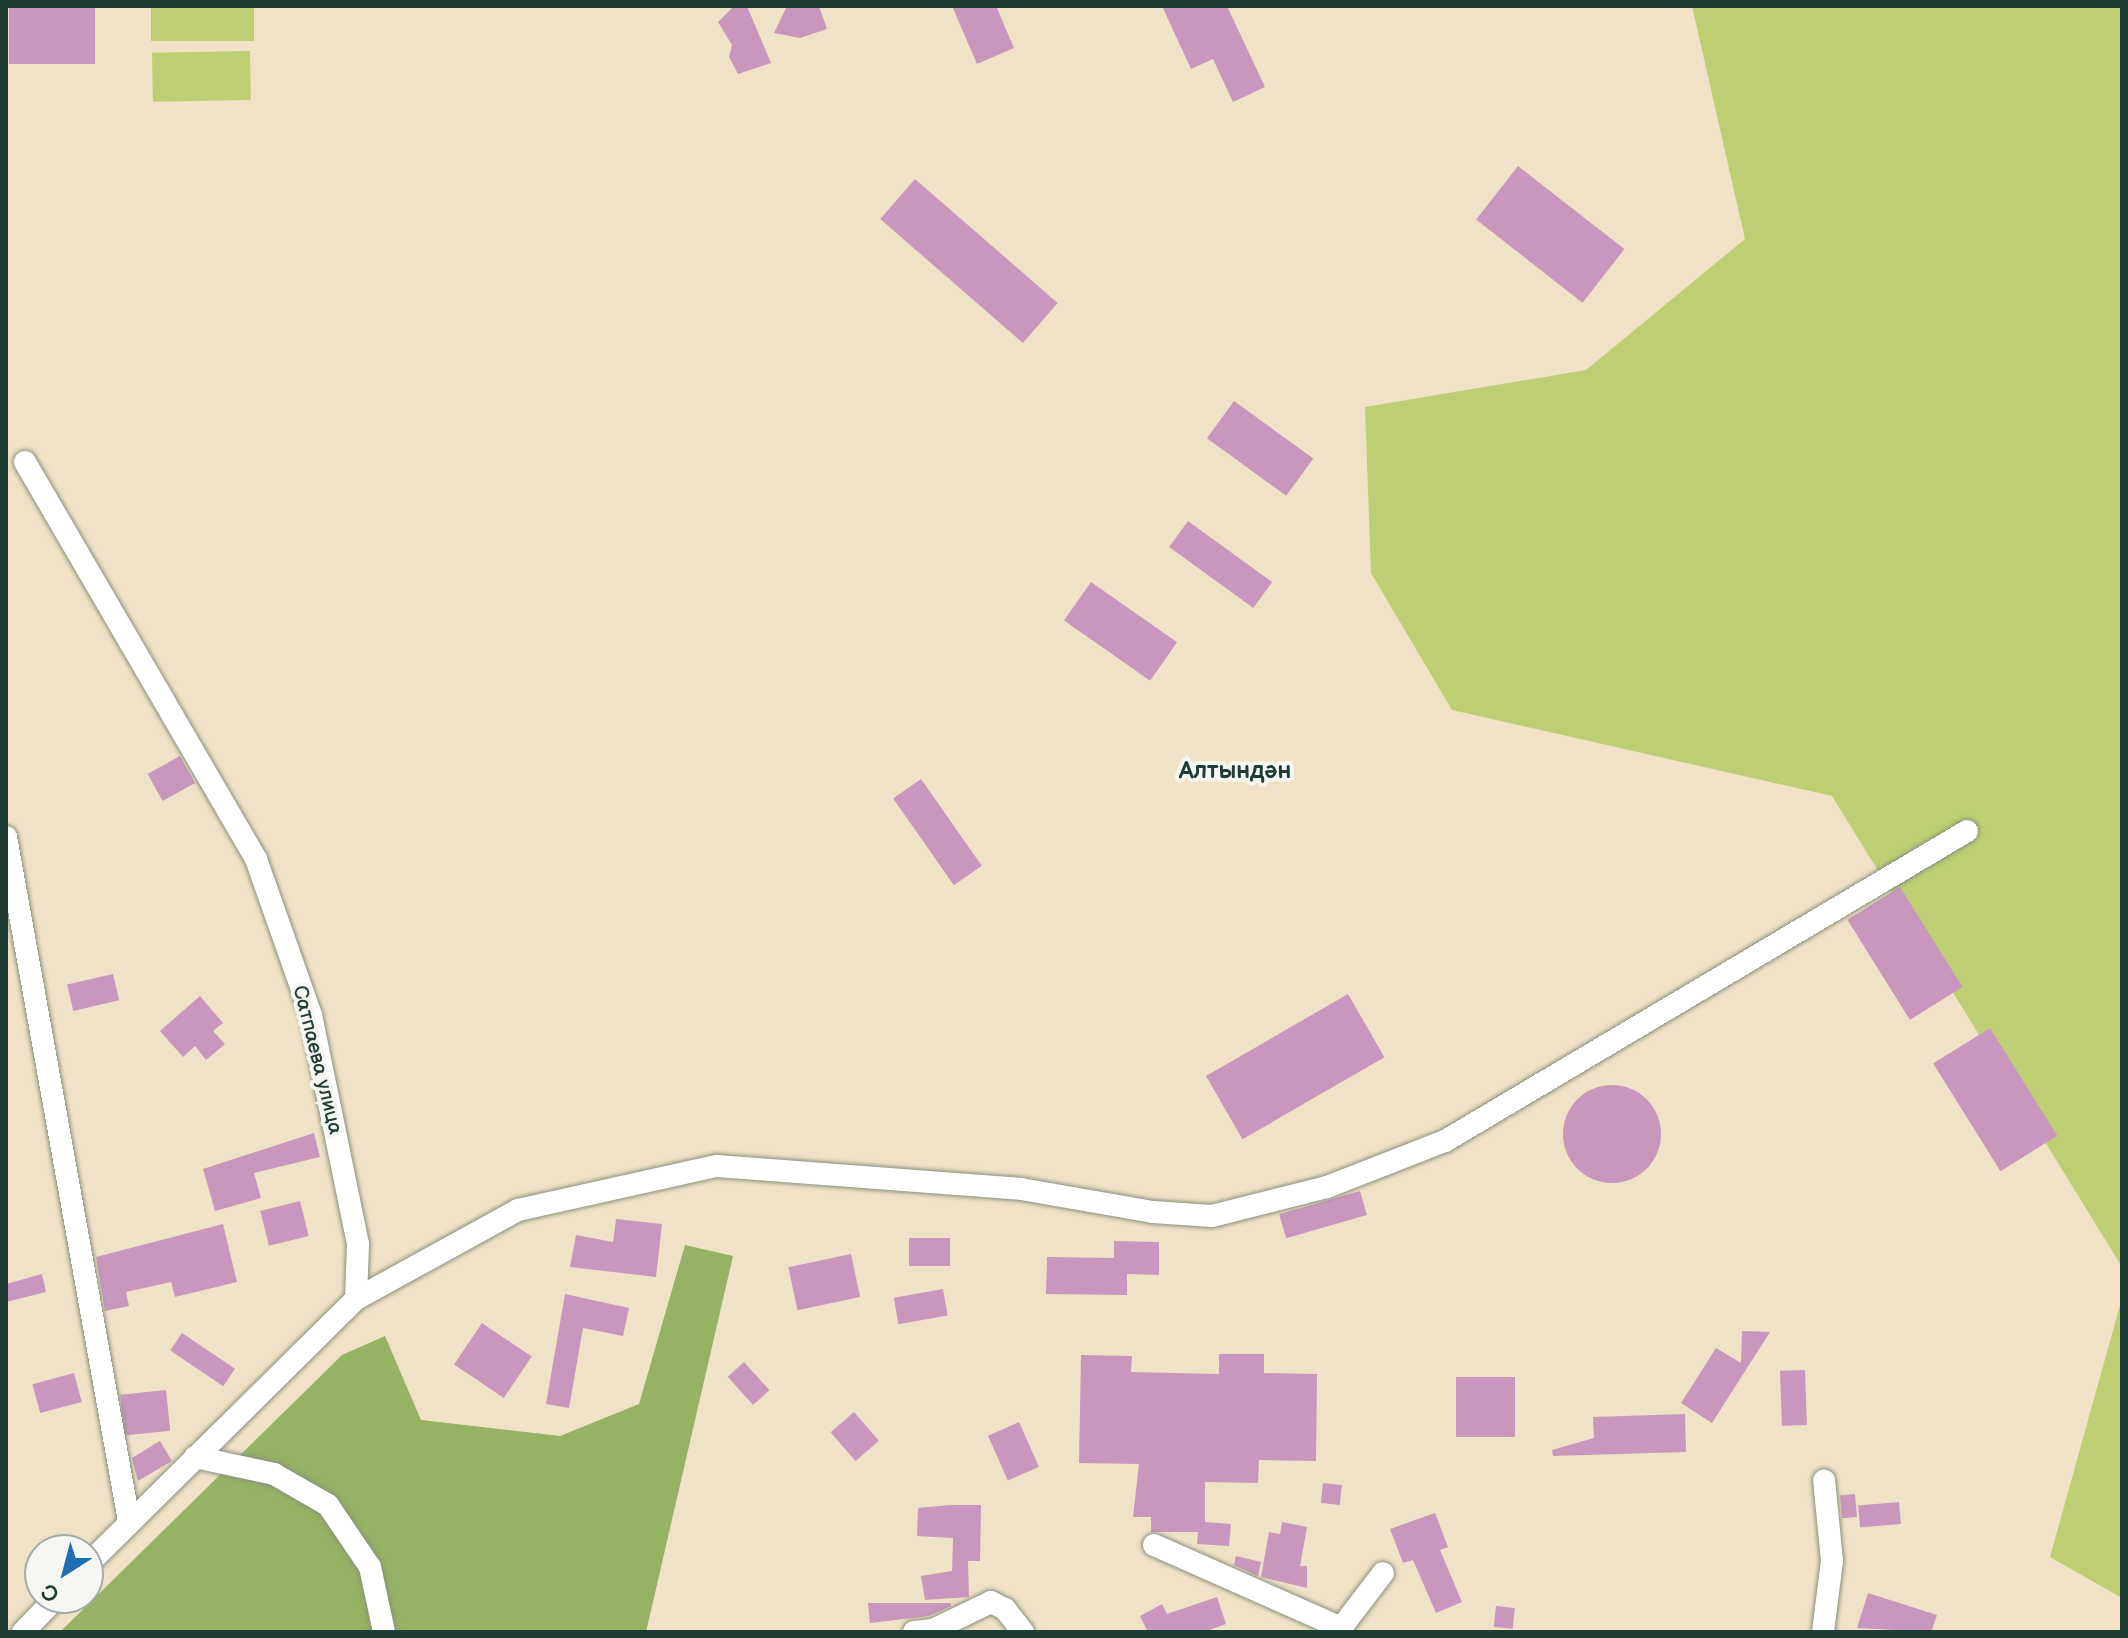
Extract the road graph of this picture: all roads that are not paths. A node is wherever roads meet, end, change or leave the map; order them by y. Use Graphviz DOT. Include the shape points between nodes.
graph roads {
  1 [pos="25,462"];
  2 [pos="1967,831"];
  3 [pos="6,837"];
  4 [pos="356,1299"];
  5 [pos="195,1457"];
  6 [pos="1824,1480"];
  7 [pos="129,1521"];
  8 [pos="1154,1545"];
  9 [pos="104,1547"];
  10 [pos="1383,1573"];
  11 [pos="40,1614"];
  12 [pos="1342,1630"];
  13 [pos="23,1632"];
  14 [pos="384,1632"];
  15 [pos="914,1632"];
  16 [pos="1023,1632"];
  17 [pos="1823,1632"];
  1 -- 4 [label="street, Сатпаева улица" via="256,859 311,1015 358,1244"];
  2 -- 4 [label="street" via="1445,1141 1327,1187 1212,1216 1153,1212 1021,1189 717,1166 518,1210"];
  3 -- 7 [label="street"];
  4 -- 5 [label="street"];
  5 -- 7 [label="street"];
  5 -- 14 [label="street" via="274,1474 328,1505 370,1567"];
  6 -- 17 [label="street" via="1832,1561"];
  7 -- 9 [label="street"];
  8 -- 12 [label="street"];
  10 -- 12 [label="street"];
  11 -- 13 [label="street"];
  15 -- 16 [label="street" via="933,1630 991,1602 1005,1609"];
}
